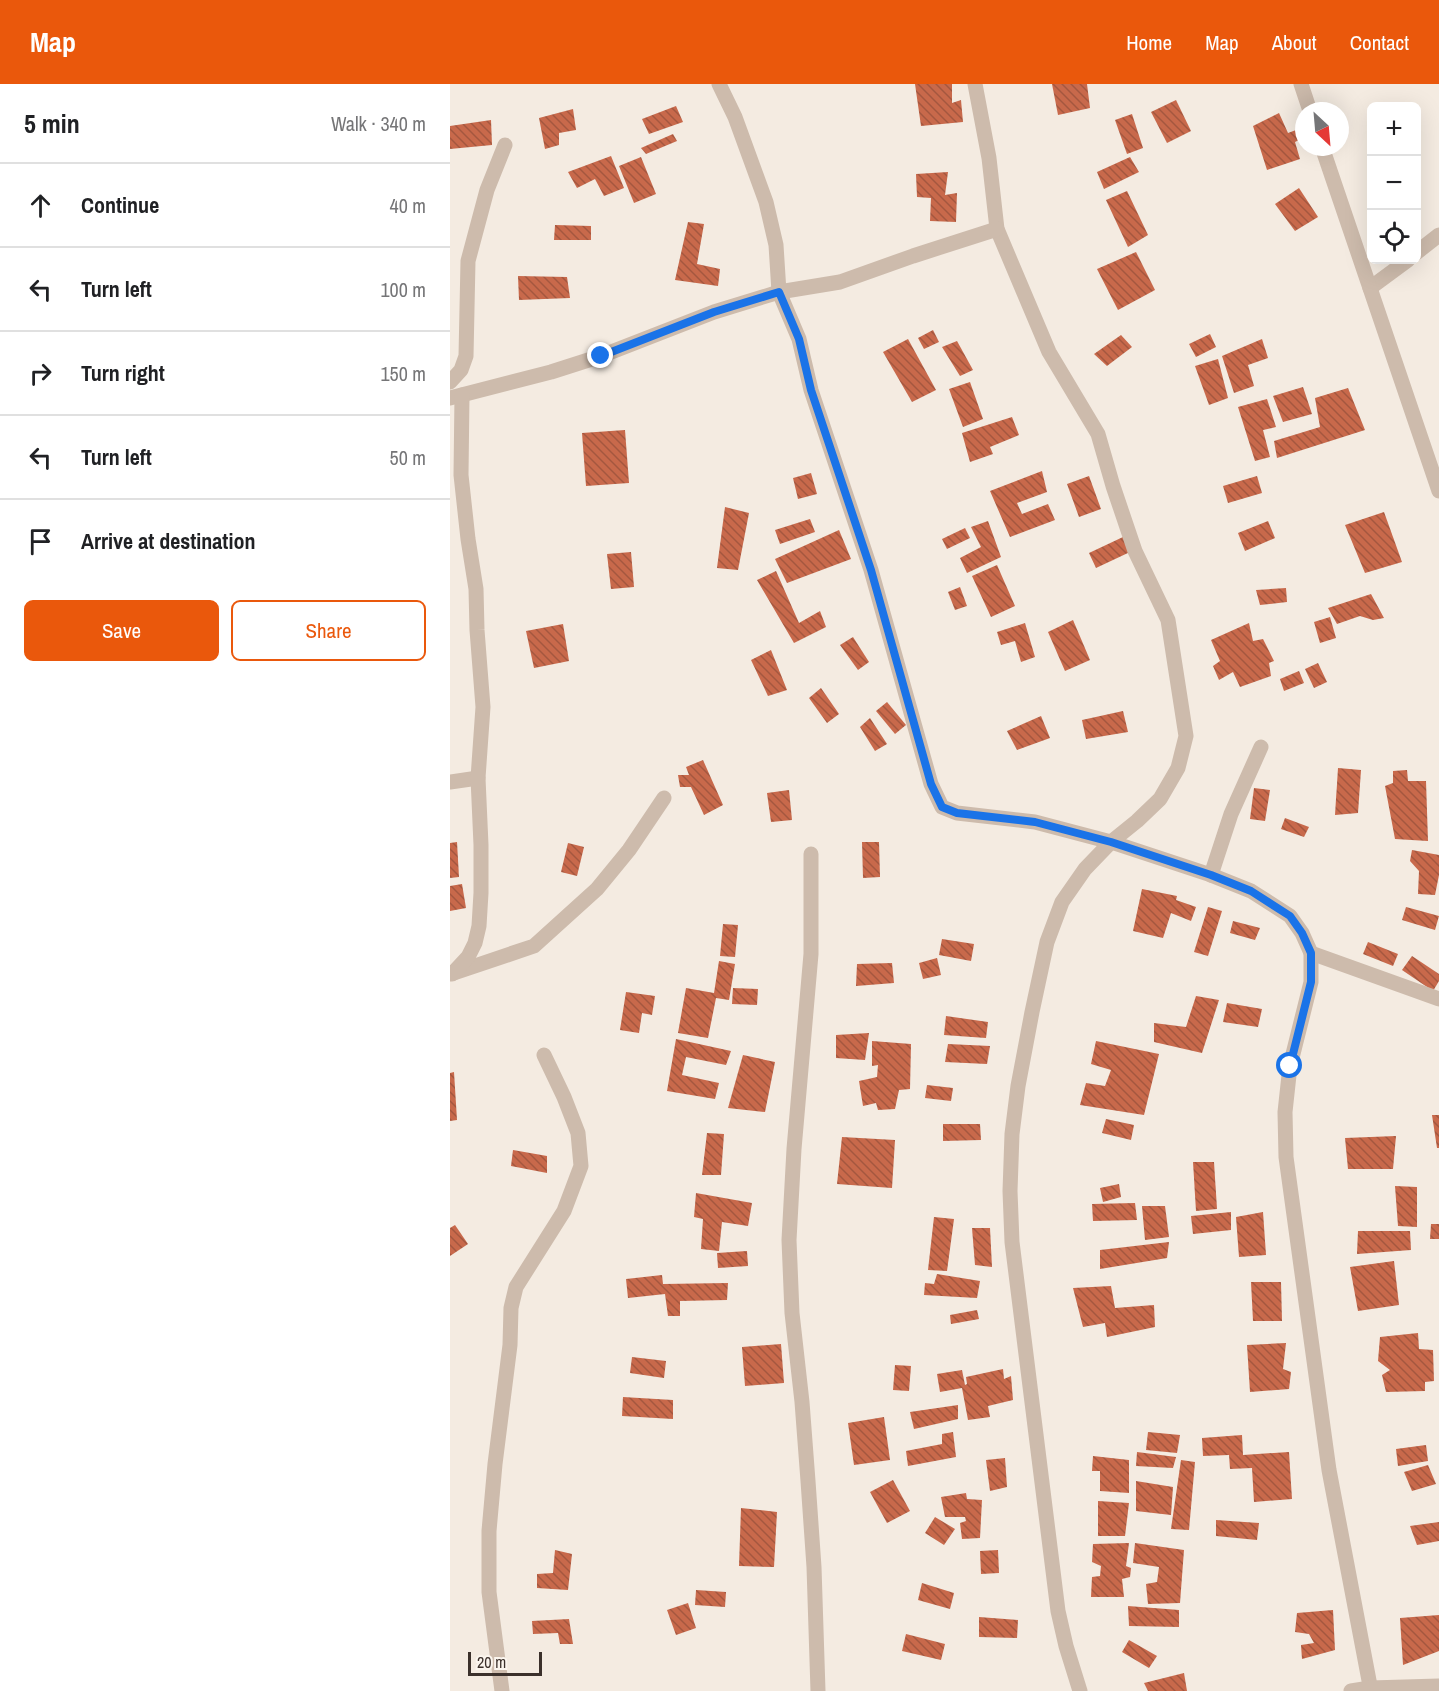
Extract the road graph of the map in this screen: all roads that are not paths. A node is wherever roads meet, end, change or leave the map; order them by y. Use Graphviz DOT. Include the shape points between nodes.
graph roads {
  1 [pos="719,84"];
  2 [pos="975,84"];
  3 [pos="1300,84"];
  4 [pos="1307,102"];
  5 [pos="505,145"];
  6 [pos="1325,156"];
  7 [pos="997,229"];
  8 [pos="1439,235"];
  9 [pos="1421,249"];
  10 [pos="1403,264"];
  11 [pos="1370,288"];
  12 [pos="779,292"];
  13 [pos="450,382"];
  14 [pos="456,396"];
  15 [pos="1439,491"];
  16 [pos="1261,747"];
  17 [pos="478,777"];
  18 [pos="450,782"];
  19 [pos="664,798"];
  20 [pos="1111,842"];
  21 [pos="811,854"];
  22 [pos="1211,875"];
  23 [pos="1311,953"];
  24 [pos="451,974"];
  25 [pos="1439,999"];
  26 [pos="544,1055"];
  27 [pos="1439,1686"];
  28 [pos="1371,1690"];
  29 [pos="502,1691"];
  30 [pos="818,1691"];
  31 [pos="1080,1691"];
  32 [pos="1351,1691"];
  1 -- 12 [label="street" via="766,202 776,245"];
  2 -- 7 [label="street"];
  3 -- 4 [label="street"];
  5 -- 13 [label="street" via="487,190 468,261 466,356 461,370"];
  6 -- 11 [label="street"];
  7 -- 12 [label="street" via="840,282"];
  7 -- 20 [label="street" via="1049,352 1098,434 1135,551 1168,620 1186,736 1178,768 1160,799"];
  8 -- 9 [label="street"];
  10 -- 11 [label="street"];
  11 -- 15 [label="street"];
  12 -- 14 [label="street" via="714,312 591,360"];
  12 -- 20 [label="street" via="799,339 811,390 871,570 931,784 942,807 957,813 1035,822"];
  14 -- 17 [label="street" via="461,475 476,589 483,707"];
  16 -- 22 [label="street" via="1231,814"];
  17 -- 18 [label="street"];
  17 -- 24 [label="street" via="479,926 468,957"];
  19 -- 24 [label="street" via="597,889 534,946"];
  20 -- 22 [label="street"];
  20 -- 31 [label="street" via="1085,869 1062,902 1047,942 1012,1134 1010,1191 1019,1302 1058,1611"];
  21 -- 30 [label="street" via="811,954 789,1240 814,1568"];
  22 -- 23 [label="street" via="1251,891 1290,916"];
  23 -- 25 [label="street"];
  23 -- 28 [label="street" via="1311,982 1290,1066 1286,1157 1329,1470"];
  26 -- 29 [label="street" via="578,1133 581,1166 564,1211 516,1287 511,1308 489,1531 489,1592"];
  27 -- 28 [label="street"];
  28 -- 32 [label="street"];
}
